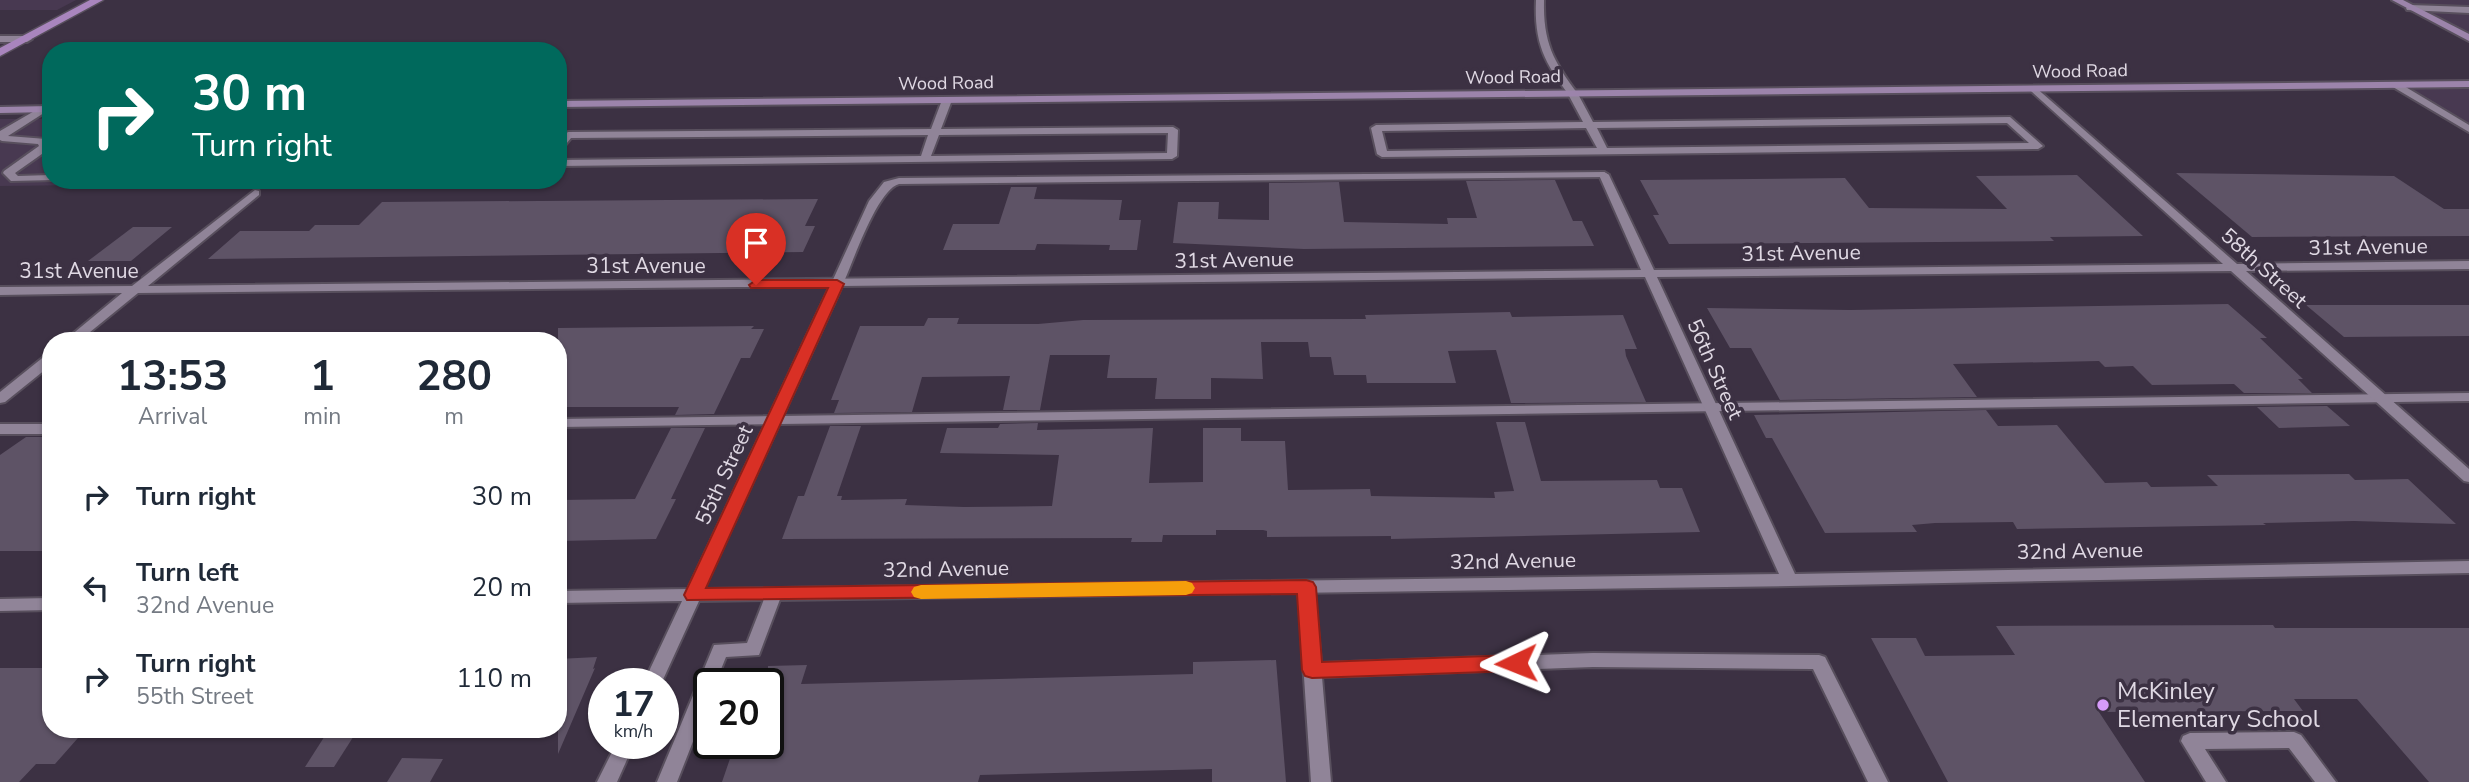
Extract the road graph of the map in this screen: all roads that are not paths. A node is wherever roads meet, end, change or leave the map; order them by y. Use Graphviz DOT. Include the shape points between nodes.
graph roads {
  1 [pos="98,0"];
  2 [pos="1540,0"];
  3 [pos="2396,0"];
  4 [pos="2410,8"];
  5 [pos="2469,10"];
  6 [pos="2469,38"];
  7 [pos="0,39"];
  8 [pos="27,39"];
  9 [pos="0,53"];
  10 [pos="2469,84"];
  11 [pos="2396,85"];
  12 [pos="2034,89"];
  13 [pos="1573,94"];
  14 [pos="947,100"];
  15 [pos="567,104"];
  16 [pos="42,109"];
  17 [pos="0,110"];
  18 [pos="42,112"];
  19 [pos="1591,126"];
  20 [pos="2469,129"];
  21 [pos="935,132"];
  22 [pos="0,135"];
  23 [pos="567,136"];
  24 [pos="42,141"];
  25 [pos="42,148"];
  26 [pos="1604,152"];
  27 [pos="925,159"];
  28 [pos="567,163"];
  29 [pos="1604,175"];
  30 [pos="42,178"];
  31 [pos="255,193"];
  32 [pos="2469,265"];
  33 [pos="2236,268"];
  34 [pos="1650,274"];
  35 [pos="837,284"];
  36 [pos="135,290"];
  37 [pos="0,291"];
  38 [pos="82,332"];
  39 [pos="42,365"];
  40 [pos="2469,397"];
  41 [pos="2381,398"];
  42 [pos="0,399"];
  43 [pos="1709,408"];
  44 [pos="774,420"];
  45 [pos="567,423"];
  46 [pos="0,429"];
  47 [pos="42,429"];
  48 [pos="2469,477"];
  49 [pos="2469,566"];
  50 [pos="1790,580"];
  51 [pos="1306,587"];
  52 [pos="774,594"];
  53 [pos="694,595"];
  54 [pos="567,597"];
  55 [pos="42,604"];
  56 [pos="0,605"];
  57 [pos="660,668"];
  58 [pos="1312,670"];
  59 [pos="618,759"];
  60 [pos="607,782"];
  61 [pos="667,782"];
  62 [pos="1321,782"];
  63 [pos="1878,782"];
  64 [pos="2216,782"];
  65 [pos="2326,782"];
  1 -- 8 [label="main road"];
  2 -- 13 [label="street" via="1538,23 1550,65"];
  3 -- 4 [label="street"];
  4 -- 5 [label="street"];
  4 -- 6 [label="street"];
  7 -- 8 [label="street"];
  8 -- 9 [label="main road"];
  10 -- 11 [label="street, Wood Road"];
  11 -- 12 [label="street, Wood Road"];
  11 -- 20 [label="street"];
  12 -- 13 [label="street, Wood Road"];
  12 -- 33 [label="street, 58th Street"];
  13 -- 14 [label="street, Wood Road"];
  13 -- 19 [label="street"];
  14 -- 15 [label="street, Wood Road"];
  14 -- 21 [label="street"];
  16 -- 17 [label="street"];
  18 -- 22 [label="street"];
  19 -- 26 [label="street"];
  19 -- 26 [label="street" via="1376,128 1382,154"];
  19 -- 26 [label="street" via="2010,120 2038,146"];
  21 -- 23 [label="street"];
  21 -- 27 [label="street"];
  21 -- 27 [label="street" via="1173,130 1172,156"];
  22 -- 24 [label="street"];
  25 -- 30 [label="street" via="8,173 15,179"];
  27 -- 28 [label="street"];
  29 -- 34 [label="street, 56th Street"];
  29 -- 35 [label="street, 55th Street" via="899,181 888,184 875,201"];
  31 -- 36 [label="street"];
  32 -- 33 [label="street, 31st Avenue"];
  33 -- 34 [label="street, 31st Avenue"];
  33 -- 41 [label="street, 58th Street"];
  34 -- 35 [label="street, 31st Avenue"];
  34 -- 43 [label="street, 56th Street"];
  35 -- 36 [label="street, 31st Avenue"];
  35 -- 44 [label="street, 55th Street"];
  36 -- 37 [label="street, 31st Avenue"];
  36 -- 38 [label="street"];
  39 -- 42 [label="street"];
  40 -- 41 [label="street"];
  41 -- 43 [label="street"];
  41 -- 48 [label="street, 58th Street"];
  43 -- 44 [label="street"];
  43 -- 50 [label="street, 56th Street"];
  44 -- 45 [label="street"];
  44 -- 53 [label="street, 55th Street"];
  46 -- 47 [label="street"];
  49 -- 50 [label="street, 32nd Avenue"];
  50 -- 51 [label="street, 32nd Avenue"];
  51 -- 52 [label="street, 32nd Avenue"];
  51 -- 58 [label="street"];
  52 -- 53 [label="street, 32nd Avenue"];
  52 -- 61 [label="street" via="753,650 720,650"];
  53 -- 54 [label="street, 32nd Avenue"];
  53 -- 57 [label="street, 55th Street"];
  55 -- 56 [label="street"];
  58 -- 62 [label="street"];
  58 -- 63 [label="street" via="1593,660 1819,662"];
  59 -- 60 [label="street"];
  64 -- 65 [label="street" via="2190,741 2294,740"];
}
